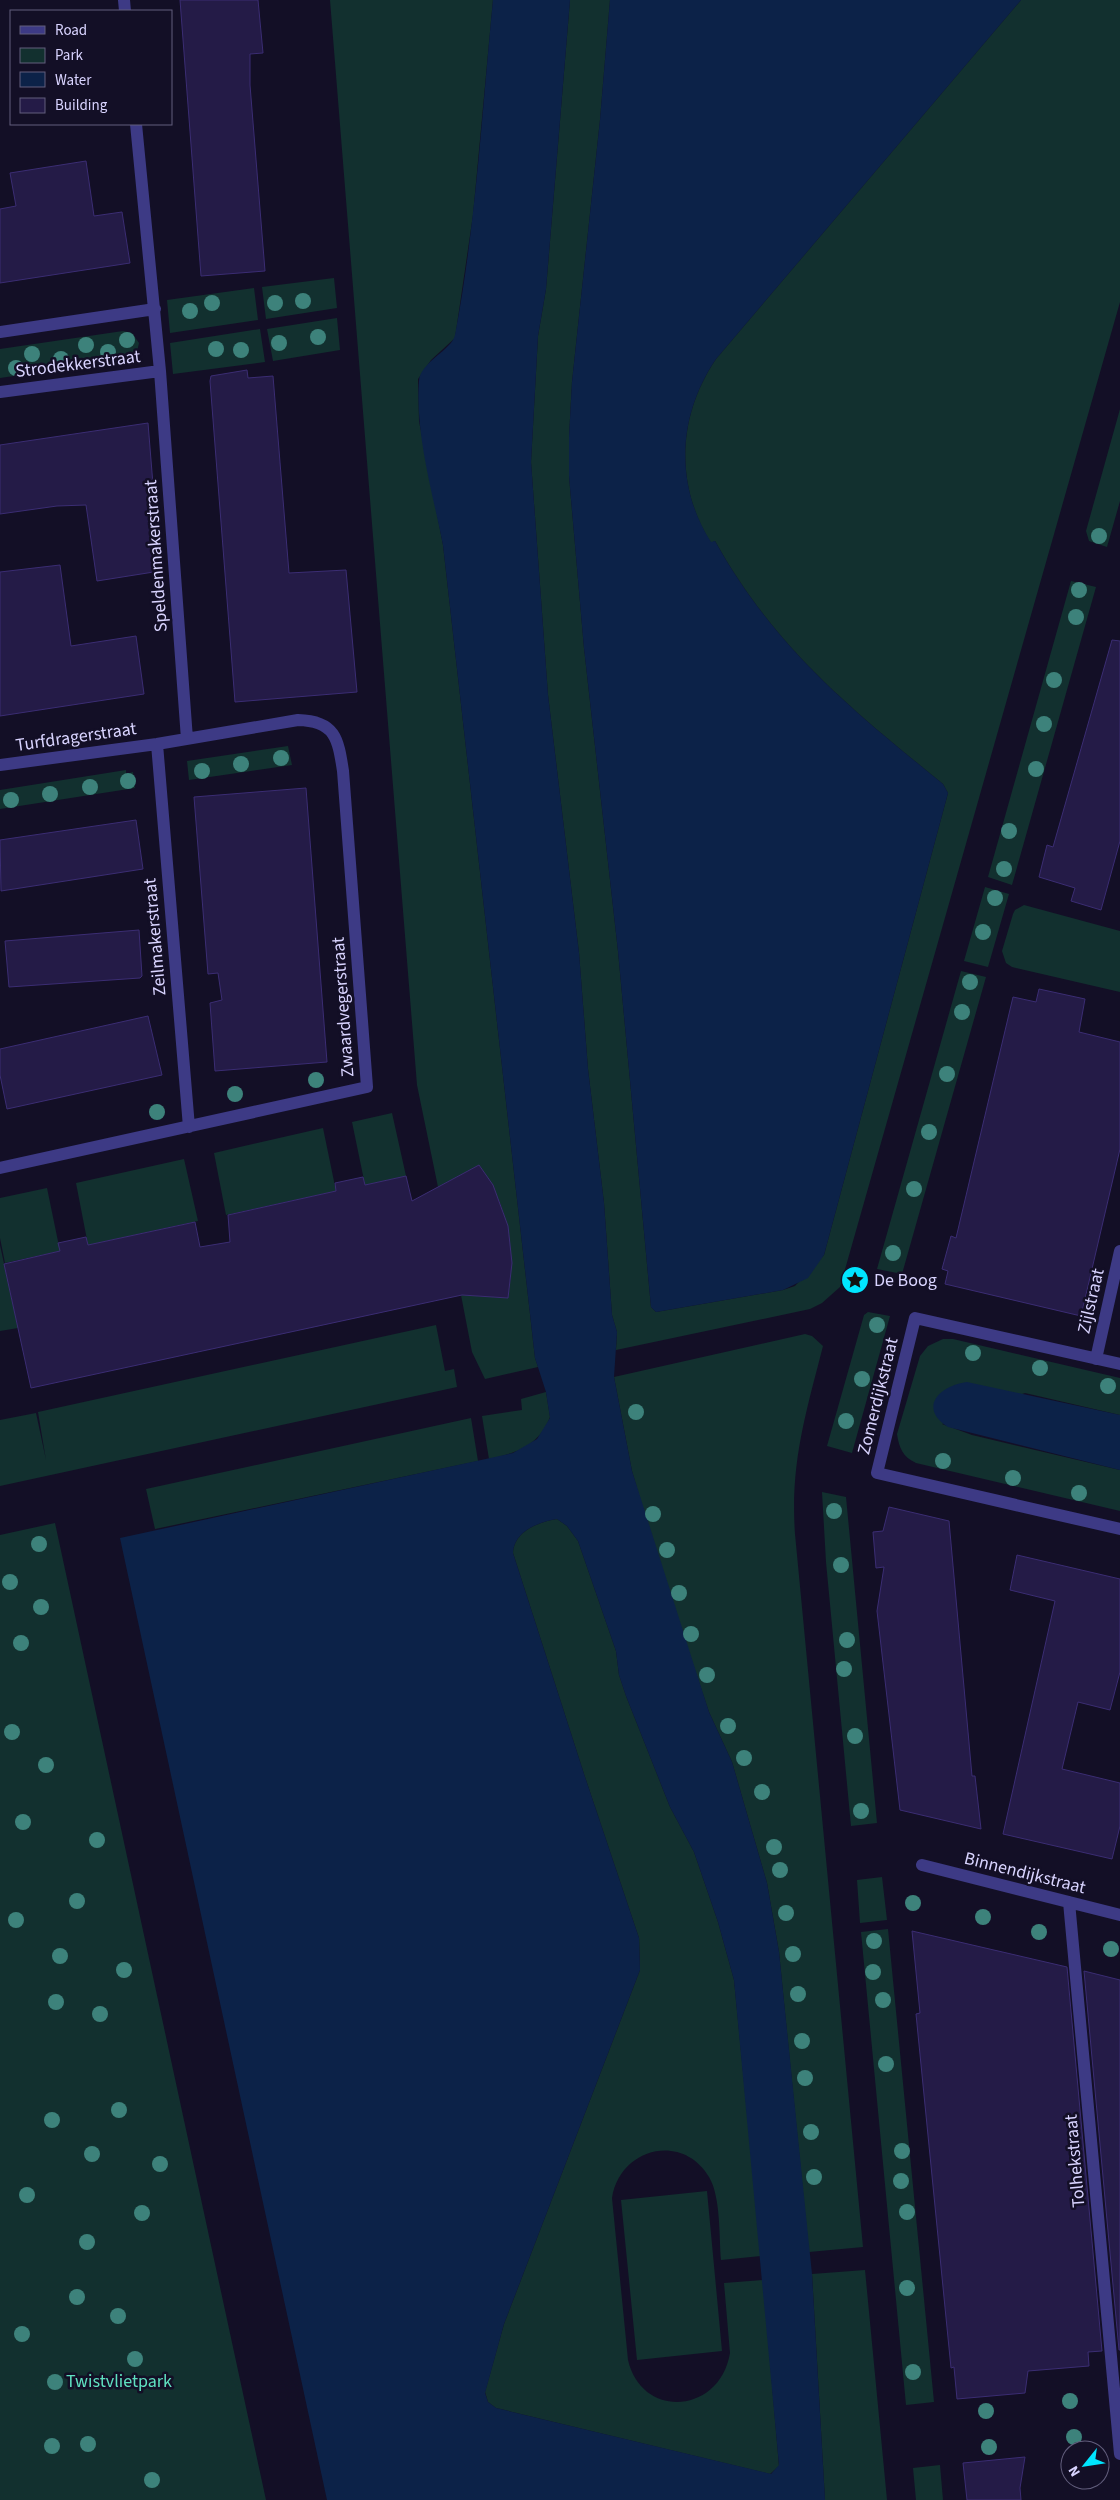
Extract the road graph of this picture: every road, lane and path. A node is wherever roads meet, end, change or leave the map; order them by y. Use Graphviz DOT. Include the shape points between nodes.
graph roads {
  1 [pos="136,125"];
  2 [pos="155,309"];
  3 [pos="0,332"];
  4 [pos="160,371"];
  5 [pos="0,392"];
  6 [pos="188,738"];
  7 [pos="157,744"];
  8 [pos="0,764"];
  9 [pos="188,1127"];
  10 [pos="0,1168"];
  11 [pos="1120,1251"];
  12 [pos="1096,1358"];
  13 [pos="1120,1364"];
  14 [pos="1120,1529"];
  15 [pos="922,1864"];
  16 [pos="1068,1902"];
  17 [pos="1120,1915"];
  18 [pos="1118,2416"];
  19 [pos="1120,2454"];
  1 -- 2 [label="street"];
  2 -- 3 [label="street"];
  2 -- 4 [label="street"];
  4 -- 5 [label="street, Strodekkerstraat"];
  4 -- 6 [label="street, Speldenmakerstraat"];
  6 -- 7 [label="street, Zwaardvegerstraat"];
  6 -- 9 [label="street, Zwaardvegerstraat" via="298,720 315,721 329,728 339,745 366,1087"];
  7 -- 8 [label="street, Turfdragerstraat"];
  7 -- 9 [label="street, Zeilmakerstraat"];
  9 -- 10 [label="street, Zwaardvegerstraat"];
  11 -- 12 [label="street, Zijlstraat"];
  12 -- 13 [label="street, Zomerdijkstraat"];
  12 -- 14 [label="street, Zomerdijkstraat" via="915,1318 876,1473"];
  15 -- 16 [label="street, Binnendijkstraat"];
  16 -- 17 [label="street, Binnendijkstraat"];
  16 -- 18 [label="street, Tolhekstraat"];
  18 -- 19 [label="street, Tolhekstraat"];
}
